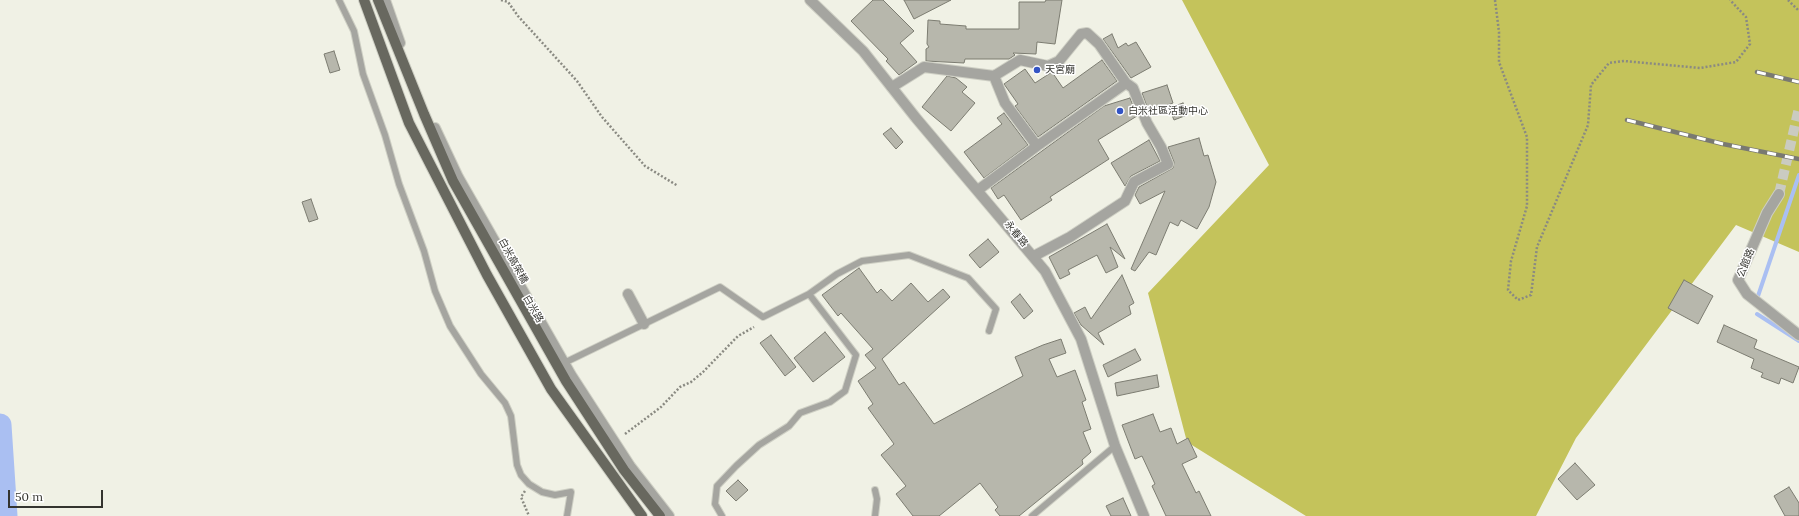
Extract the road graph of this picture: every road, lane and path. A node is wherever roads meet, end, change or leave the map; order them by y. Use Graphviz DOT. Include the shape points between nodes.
graph roads {
  1 [pos="339,0"];
  2 [pos="364,0"];
  3 [pos="378,0"];
  4 [pos="385,0"];
  5 [pos="501,0"];
  6 [pos="810,0"];
  7 [pos="1495,0"];
  8 [pos="1730,0"];
  9 [pos="1788,0"];
  10 [pos="1799,11"];
  11 [pos="994,76"];
  12 [pos="1126,83"];
  13 [pos="892,87"];
  14 [pos="1037,146"];
  15 [pos="678,186"];
  16 [pos="978,190"];
  17 [pos="1779,194"];
  18 [pos="1034,256"];
  19 [pos="628,294"];
  20 [pos="809,294"];
  21 [pos="644,324"];
  22 [pos="754,327"];
  23 [pos="989,331"];
  24 [pos="1799,335"];
  25 [pos="564,363"];
  26 [pos="625,434"];
  27 [pos="1115,446"];
  28 [pos="529,484"];
  29 [pos="875,490"];
  30 [pos="529,516"];
  31 [pos="566,516"];
  32 [pos="642,516"];
  33 [pos="660,516"];
  34 [pos="669,516"];
  35 [pos="722,516"];
  36 [pos="875,516"];
  37 [pos="1032,516"];
  38 [pos="1144,516"];
  1 -- 28 [label="lane" via="354,31 363,74 424,251 435,291 450,326 485,379 505,403 511,416 517,465"];
  2 -- 32 [label="main road" via="409,122 487,275 551,389"];
  3 -- 33 [label="main road, 白米高架橋" via="453,180 566,381 624,470"];
  4 -- 25 [label="street, 白米路" via="429,115 458,177"];
  5 -- 15 [label="path" via="508,2 577,81 602,117 645,166"];
  6 -- 13 [label="street, 永春路" via="863,51"];
  7 -- 8 [label="path" via="1499,62 1527,137 1527,206 1511,261 1508,290 1518,300 1531,295 1537,247 1588,125 1591,86 1609,63 1624,61 1700,68 1736,62 1750,44 1746,17"];
  9 -- 10 [label="path"];
  11 -- 12 [label="street" via="1020,60 1048,66 1059,61 1076,38 1087,32 1099,44"];
  11 -- 13 [label="street" via="924,68"];
  11 -- 14 [label="street" via="1005,103"];
  12 -- 14 [label="street"];
  12 -- 18 [label="street" via="1133,88 1168,164 1134,182 1125,200 1070,237"];
  13 -- 16 [label="street, 永春路"];
  14 -- 16 [label="street"];
  16 -- 18 [label="street, 永春路"];
  17 -- 24 [label="street, 公館路" via="1767,213 1738,280 1747,294"];
  18 -- 27 [label="street, 永春路" via="1045,271 1081,339"];
  19 -- 21 [label="street"];
  20 -- 21 [label="lane" via="763,317 720,287"];
  20 -- 23 [label="lane" via="837,274 862,261 909,256 968,278 996,309"];
  20 -- 35 [label="lane" via="856,355 845,391 830,402 800,413 789,426 759,445 736,466 717,486 715,504"];
  21 -- 25 [label="lane"];
  22 -- 26 [label="path" via="738,336 703,372 680,387 666,402"];
  25 -- 34 [label="street, 白米路" via="630,466"];
  27 -- 37 [label="lane"];
  27 -- 38 [label="street, 永春路"];
  28 -- 30 [label="path" via="521,496"];
  28 -- 31 [label="lane" via="542,492 555,495 571,492"];
  29 -- 36 [label="lane"];
}
